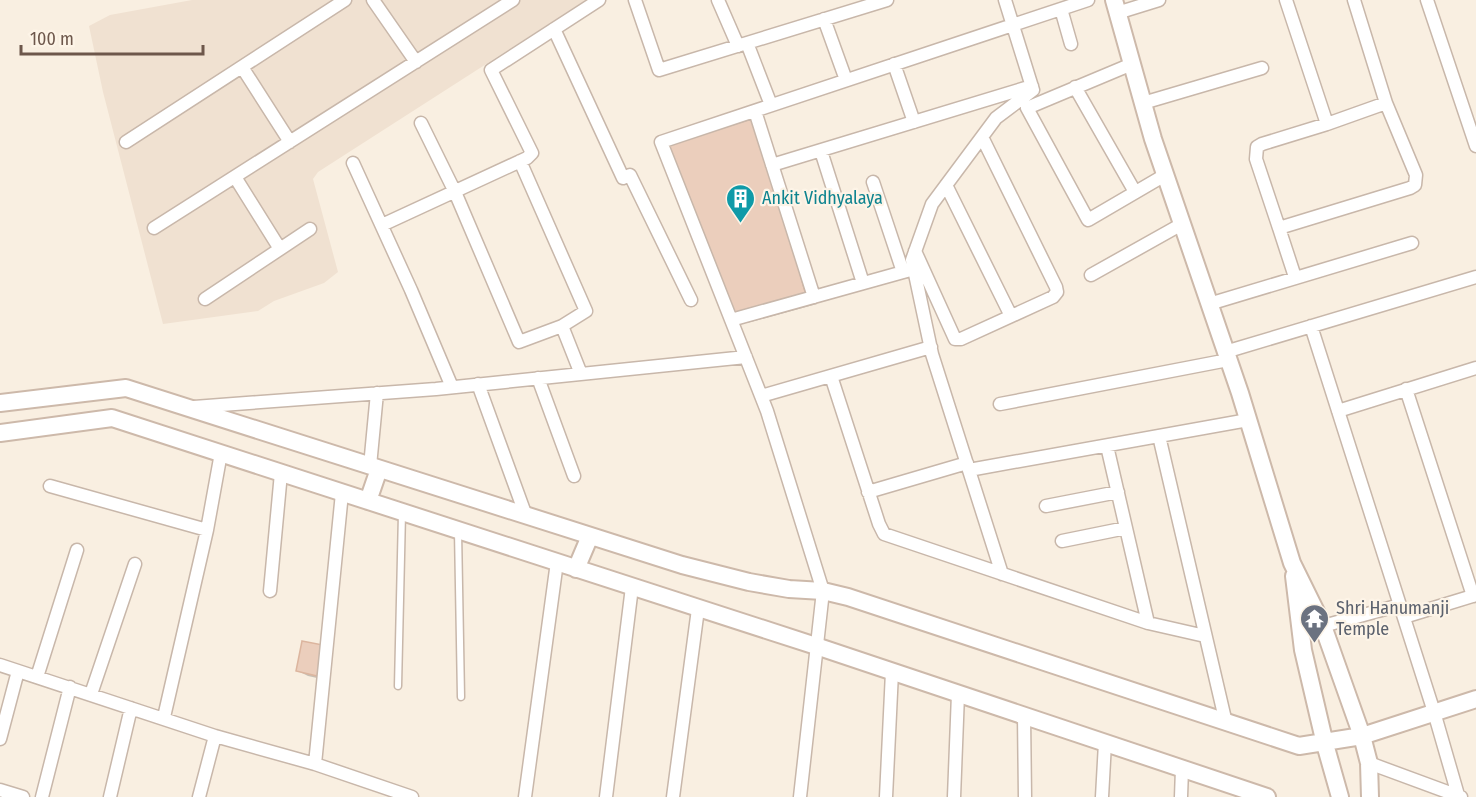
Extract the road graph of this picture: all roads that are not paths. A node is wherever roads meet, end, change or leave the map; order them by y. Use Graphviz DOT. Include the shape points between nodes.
graph roads {
  1 [pos="345,0"];
  2 [pos="373,0"];
  3 [pos="513,0"];
  4 [pos="599,0"];
  5 [pos="635,0"];
  6 [pos="718,0"];
  7 [pos="887,0"];
  8 [pos="1005,0"];
  9 [pos="1088,0"];
  10 [pos="1159,0"];
  11 [pos="1286,0"];
  12 [pos="1354,0"];
  13 [pos="1427,0"];
  14 [pos="867,3"];
  15 [pos="1116,6"];
  16 [pos="1060,9"];
  17 [pos="824,19"];
  18 [pos="1013,25"];
  19 [pos="554,28"];
  20 [pos="743,44"];
  21 [pos="1071,44"];
  22 [pos="416,62"];
  23 [pos="894,64"];
  24 [pos="1132,64"];
  25 [pos="242,67"];
  26 [pos="1262,68"];
  27 [pos="846,80"];
  28 [pos="1032,86"];
  29 [pos="1074,87"];
  30 [pos="1143,103"];
  31 [pos="1386,103"];
  32 [pos="771,105"];
  33 [pos="754,111"];
  34 [pos="914,122"];
  35 [pos="421,123"];
  36 [pos="1327,124"];
  37 [pos="982,137"];
  38 [pos="126,142"];
  39 [pos="290,142"];
  40 [pos="1476,146"];
  41 [pos="821,151"];
  42 [pos="520,161"];
  43 [pos="353,163"];
  44 [pos="772,165"];
  45 [pos="1165,175"];
  46 [pos="235,177"];
  47 [pos="873,182"];
  48 [pos="946,185"];
  49 [pos="454,192"];
  50 [pos="1135,192"];
  51 [pos="1182,224"];
  52 [pos="382,225"];
  53 [pos="154,228"];
  54 [pos="1279,228"];
  55 [pos="310,230"];
  56 [pos="1412,243"];
  57 [pos="280,249"];
  58 [pos="915,251"];
  59 [pos="908,271"];
  60 [pos="1091,275"];
  61 [pos="1295,277"];
  62 [pos="1476,277"];
  63 [pos="863,283"];
  64 [pos="814,297"];
  65 [pos="205,299"];
  66 [pos="691,300"];
  67 [pos="1209,304"];
  68 [pos="1011,316"];
  69 [pos="731,320"];
  70 [pos="562,326"];
  71 [pos="1311,326"];
  72 [pos="931,347"];
  73 [pos="1227,356"];
  74 [pos="746,357"];
  75 [pos="1475,372"];
  76 [pos="581,374"];
  77 [pos="831,376"];
  78 [pos="538,378"];
  79 [pos="478,384"];
  80 [pos="452,387"];
  81 [pos="1406,389"];
  82 [pos="377,393"];
  83 [pos="761,396"];
  84 [pos="0,403"];
  85 [pos="1000,404"];
  86 [pos="186,407"];
  87 [pos="1338,411"];
  88 [pos="1248,420"];
  89 [pos="0,433"];
  90 [pos="1159,436"];
  91 [pos="1107,446"];
  92 [pos="221,453"];
  93 [pos="375,467"];
  94 [pos="968,467"];
  95 [pos="281,473"];
  96 [pos="574,476"];
  97 [pos="50,486"];
  98 [pos="868,492"];
  99 [pos="1118,492"];
  100 [pos="342,493"];
  101 [pos="368,501"];
  102 [pos="1046,506"];
  103 [pos="402,512"];
  104 [pos="526,516"];
  105 [pos="1126,528"];
  106 [pos="207,530"];
  107 [pos="458,530"];
  108 [pos="590,536"];
  109 [pos="1062,541"];
  110 [pos="77,550"];
  111 [pos="557,562"];
  112 [pos="1292,563"];
  113 [pos="135,564"];
  114 [pos="576,569"];
  115 [pos="1002,573"];
  116 [pos="632,587"];
  117 [pos="270,591"];
  118 [pos="823,591"];
  119 [pos="1474,596"];
  120 [pos="698,609"];
  121 [pos="1402,611"];
  122 [pos="1148,622"];
  123 [pos="1323,626"];
  124 [pos="1205,636"];
  125 [pos="816,646"];
  126 [pos="0,665"];
  127 [pos="18,671"];
  128 [pos="892,672"];
  129 [pos="37,677"];
  130 [pos="398,686"];
  131 [pos="70,687"];
  132 [pos="91,694"];
  133 [pos="958,694"];
  134 [pos="461,697"];
  135 [pos="1476,699"];
  136 [pos="131,708"];
  137 [pos="1434,712"];
  138 [pos="1024,716"];
  139 [pos="164,717"];
  140 [pos="1226,723"];
  141 [pos="215,736"];
  142 [pos="1362,736"];
  143 [pos="0,739"];
  144 [pos="1105,743"];
  145 [pos="1325,744"];
  146 [pos="1369,763"];
  147 [pos="315,764"];
  148 [pos="1182,769"];
  149 [pos="0,790"];
  150 [pos="1460,796"];
  151 [pos="23,797"];
  152 [pos="42,797"];
  153 [pos="110,797"];
  154 [pos="199,797"];
  155 [pos="412,797"];
  156 [pos="525,797"];
  157 [pos="606,797"];
  158 [pos="673,797"];
  159 [pos="800,797"];
  160 [pos="886,797"];
  161 [pos="954,797"];
  162 [pos="1025,797"];
  163 [pos="1102,797"];
  164 [pos="1181,797"];
  165 [pos="1264,797"];
  166 [pos="1340,797"];
  167 [pos="1371,797"];
  1 -- 25 [label="street"];
  2 -- 22 [label="street"];
  3 -- 22 [label="street"];
  4 -- 19 [label="street"];
  5 -- 20 [label="street" via="659,70"];
  6 -- 20 [label="street"];
  7 -- 14 [label="street"];
  8 -- 18 [label="street"];
  9 -- 16 [label="street"];
  10 -- 15 [label="street"];
  11 -- 36 [label="street"];
  12 -- 31 [label="street"];
  13 -- 40 [label="street"];
  14 -- 17 [label="street"];
  15 -- 24 [label="street"];
  16 -- 18 [label="street"];
  16 -- 21 [label="street"];
  17 -- 20 [label="street"];
  17 -- 27 [label="street"];
  18 -- 23 [label="street"];
  18 -- 28 [label="street"];
  19 -- 42 [label="street" via="491,70 531,147 532,153"];
  19 -- 66 [label="street" via="623,178 630,175"];
  20 -- 32 [label="street"];
  22 -- 39 [label="street"];
  23 -- 27 [label="street"];
  23 -- 34 [label="street"];
  24 -- 29 [label="street"];
  24 -- 30 [label="street"];
  25 -- 38 [label="street"];
  25 -- 39 [label="street"];
  26 -- 30 [label="street"];
  27 -- 32 [label="street"];
  28 -- 34 [label="street"];
  28 -- 37 [label="street" via="1033,90 996,118"];
  29 -- 50 [label="street"];
  29 -- 50 [label="street" via="1027,108 1088,220"];
  30 -- 45 [label="street"];
  31 -- 36 [label="street"];
  31 -- 54 [label="street" via="1416,184"];
  32 -- 33 [label="street"];
  33 -- 44 [label="street"];
  33 -- 69 [label="street" via="661,142"];
  34 -- 41 [label="street"];
  35 -- 49 [label="street"];
  36 -- 54 [label="street" via="1257,147 1256,159"];
  37 -- 48 [label="street"];
  37 -- 68 [label="street" via="1057,292"];
  39 -- 46 [label="street"];
  41 -- 44 [label="street"];
  41 -- 63 [label="street"];
  42 -- 49 [label="street"];
  42 -- 70 [label="street" via="586,311"];
  43 -- 52 [label="street"];
  44 -- 64 [label="street"];
  45 -- 50 [label="street"];
  45 -- 51 [label="street"];
  46 -- 53 [label="street"];
  46 -- 57 [label="street"];
  47 -- 59 [label="street"];
  48 -- 58 [label="street" via="932,204"];
  48 -- 68 [label="street"];
  49 -- 52 [label="street"];
  49 -- 70 [label="street" via="519,342"];
  51 -- 60 [label="street"];
  51 -- 67 [label="street"];
  52 -- 80 [label="street"];
  54 -- 61 [label="street"];
  55 -- 57 [label="street"];
  56 -- 61 [label="street"];
  57 -- 65 [label="street"];
  58 -- 59 [label="street"];
  58 -- 68 [label="street" via="956,339"];
  59 -- 63 [label="street"];
  59 -- 72 [label="street"];
  61 -- 67 [label="street"];
  62 -- 71 [label="street"];
  63 -- 64 [label="street"];
  64 -- 69 [label="street"];
  67 -- 73 [label="street"];
  69 -- 74 [label="street"];
  70 -- 76 [label="street"];
  71 -- 73 [label="street"];
  71 -- 87 [label="street"];
  72 -- 77 [label="street"];
  72 -- 94 [label="street"];
  73 -- 85 [label="street"];
  73 -- 88 [label="street"];
  74 -- 76 [label="street"];
  74 -- 83 [label="street"];
  75 -- 81 [label="street"];
  76 -- 78 [label="street"];
  77 -- 83 [label="street"];
  77 -- 98 [label="street"];
  78 -- 79 [label="street"];
  78 -- 96 [label="street"];
  79 -- 80 [label="street"];
  79 -- 104 [label="street"];
  80 -- 82 [label="street"];
  81 -- 87 [label="street"];
  81 -- 119 [label="street"];
  82 -- 86 [label="street"];
  82 -- 93 [label="street"];
  83 -- 118 [label="street"];
  84 -- 86 [label="street" via="126,388"];
  86 -- 93 [label="street"];
  87 -- 121 [label="street"];
  88 -- 90 [label="street"];
  88 -- 112 [label="street"];
  89 -- 92 [label="street" via="112,418"];
  90 -- 91 [label="street"];
  90 -- 124 [label="street"];
  91 -- 94 [label="street"];
  91 -- 99 [label="street"];
  92 -- 95 [label="street"];
  92 -- 106 [label="street"];
  93 -- 101 [label="street"];
  93 -- 104 [label="street"];
  94 -- 98 [label="street"];
  94 -- 115 [label="street"];
  95 -- 100 [label="street"];
  95 -- 117 [label="street"];
  97 -- 106 [label="street"];
  98 -- 115 [label="street" via="884,534"];
  99 -- 102 [label="street"];
  99 -- 105 [label="street"];
  100 -- 101 [label="street"];
  100 -- 147 [label="street"];
  101 -- 103 [label="street"];
  103 -- 107 [label="street"];
  103 -- 130 [label="lane"];
  104 -- 108 [label="street"];
  105 -- 109 [label="street"];
  105 -- 122 [label="street"];
  106 -- 139 [label="street"];
  107 -- 111 [label="street"];
  107 -- 134 [label="lane"];
  108 -- 114 [label="street"];
  108 -- 118 [label="street" via="749,582"];
  110 -- 129 [label="street"];
  111 -- 114 [label="street"];
  111 -- 156 [label="street"];
  112 -- 123 [label="street"];
  112 -- 145 [label="street" via="1303,650"];
  113 -- 132 [label="street"];
  114 -- 116 [label="street"];
  115 -- 122 [label="street"];
  116 -- 120 [label="street"];
  116 -- 157 [label="street"];
  118 -- 125 [label="street"];
  118 -- 140 [label="street"];
  119 -- 121 [label="street"];
  120 -- 125 [label="street"];
  120 -- 158 [label="street"];
  121 -- 123 [label="street"];
  121 -- 137 [label="street"];
  122 -- 124 [label="street"];
  123 -- 142 [label="street"];
  124 -- 140 [label="street"];
  125 -- 128 [label="street"];
  125 -- 159 [label="street"];
  126 -- 127 [label="street"];
  127 -- 129 [label="street"];
  127 -- 143 [label="street"];
  128 -- 133 [label="street"];
  128 -- 160 [label="street"];
  129 -- 131 [label="street"];
  131 -- 132 [label="street"];
  131 -- 152 [label="street"];
  132 -- 136 [label="street"];
  133 -- 138 [label="street"];
  133 -- 161 [label="street"];
  135 -- 137 [label="street"];
  136 -- 139 [label="street"];
  136 -- 153 [label="street"];
  137 -- 142 [label="street"];
  137 -- 150 [label="street"];
  138 -- 144 [label="street"];
  138 -- 162 [label="street"];
  139 -- 141 [label="street"];
  140 -- 145 [label="street" via="1299,746"];
  141 -- 147 [label="street"];
  141 -- 154 [label="street"];
  142 -- 145 [label="street"];
  142 -- 146 [label="street"];
  144 -- 148 [label="street"];
  144 -- 163 [label="street"];
  145 -- 166 [label="street"];
  146 -- 150 [label="street"];
  146 -- 167 [label="street"];
  147 -- 155 [label="street"];
  148 -- 164 [label="street"];
  148 -- 165 [label="street"];
  149 -- 151 [label="street"];
}
